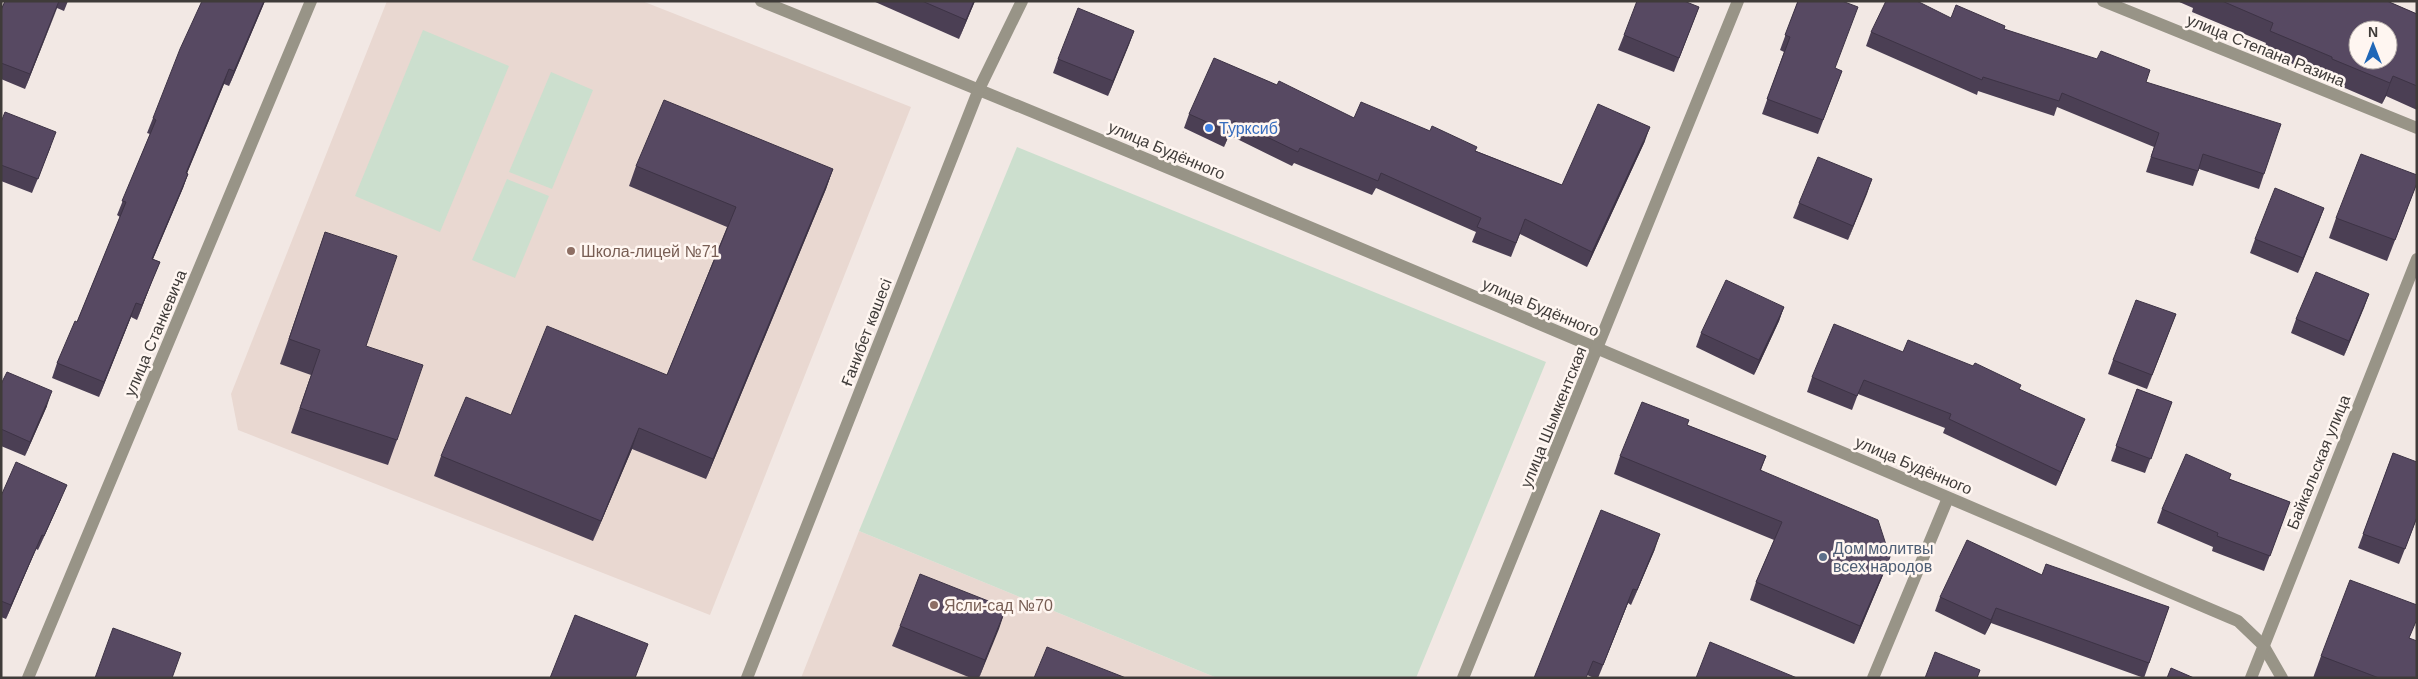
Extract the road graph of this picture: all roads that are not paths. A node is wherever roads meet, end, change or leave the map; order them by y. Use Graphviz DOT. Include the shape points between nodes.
graph roads {
  1 [pos="311,1"];
  2 [pos="761,1"];
  3 [pos="1022,1"];
  4 [pos="1738,1"];
  5 [pos="2103,1"];
  6 [pos="979,89"];
  7 [pos="2417,128"];
  8 [pos="2417,259"];
  9 [pos="1598,349"];
  10 [pos="1948,498"];
  11 [pos="2263,646"];
  12 [pos="28,678"];
  13 [pos="747,678"];
  14 [pos="1463,678"];
  15 [pos="1873,678"];
  16 [pos="2252,678"];
  17 [pos="2282,678"];
  1 -- 12 [label="street, улица Станкевича"];
  2 -- 6 [label="street, улица Будённого"];
  3 -- 6 [label="street, Ғанибет көшесі"];
  4 -- 9 [label="street, улица Шымкентская"];
  5 -- 7 [label="street, улица Степана Разина"];
  6 -- 9 [label="street, улица Будённого"];
  6 -- 13 [label="street, Ғанибет көшесі"];
  8 -- 11 [label="street, Байкальская улица"];
  9 -- 10 [label="street, улица Будённого"];
  9 -- 14 [label="street, улица Шымкентская"];
  10 -- 11 [label="street, улица Будённого" via="2238,621"];
  10 -- 15 [label="street"];
  11 -- 16 [label="street, Байкальская улица"];
  11 -- 17 [label="street, улица Будённого"];
}
